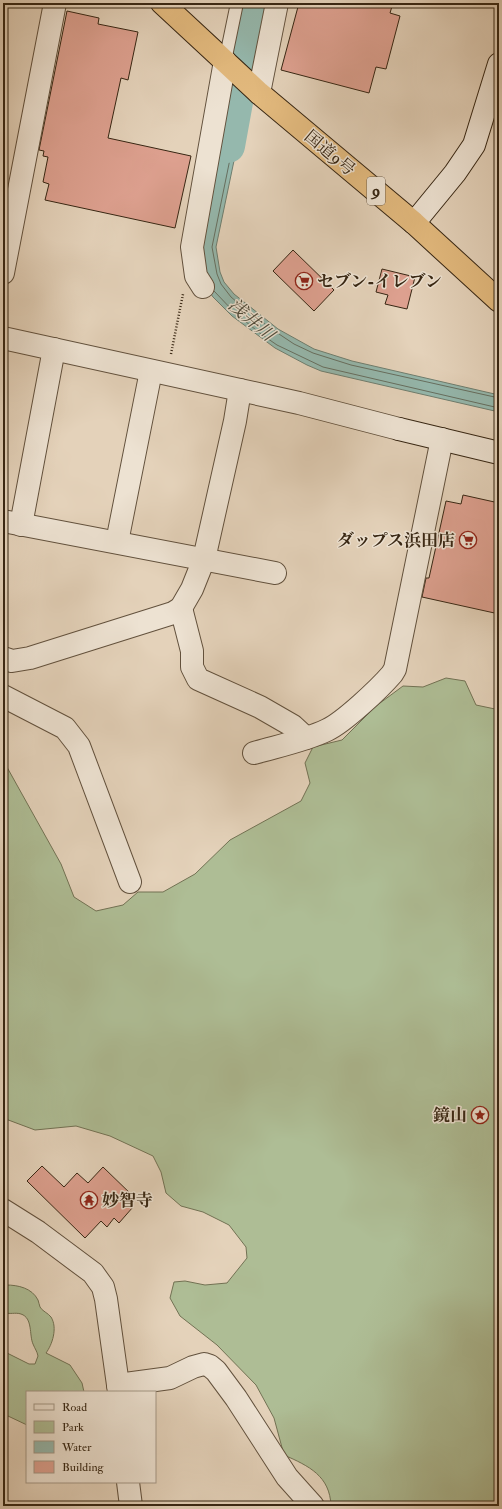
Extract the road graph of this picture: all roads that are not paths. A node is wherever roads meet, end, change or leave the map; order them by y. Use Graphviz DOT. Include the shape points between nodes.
graph roads {
  1 [pos="55,3"];
  2 [pos="162,3"];
  3 [pos="237,3"];
  4 [pos="277,3"];
  5 [pos="227,63"];
  6 [pos="499,64"];
  7 [pos="255,89"];
  8 [pos="414,223"];
  9 [pos="3,273"];
  10 [pos="194,288"];
  11 [pos="499,300"];
  12 [pos="3,338"];
  13 [pos="54,349"];
  14 [pos="159,372"];
  15 [pos="240,390"];
  16 [pos="442,439"];
  17 [pos="499,453"];
  18 [pos="12,523"];
  19 [pos="117,542"];
  20 [pos="204,559"];
  21 [pos="275,573"];
  22 [pos="181,608"];
  23 [pos="3,658"];
  24 [pos="3,696"];
  25 [pos="306,738"];
  26 [pos="254,753"];
  27 [pos="130,882"];
  28 [pos="3,1210"];
  29 [pos="118,1388"];
  30 [pos="128,1483"];
  31 [pos="131,1506"];
  32 [pos="313,1506"];
  1 -- 9 [label="street"];
  2 -- 5 [label="highway, 国道9号 / 9"];
  3 -- 5 [label="lane"];
  4 -- 7 [label="street"];
  5 -- 7 [label="highway, 国道9号 / 9"];
  5 -- 10 [label="street" via="192,247 196,276"];
  6 -- 8 [label="street" via="474,145 455,173"];
  7 -- 8 [label="highway, 国道9号 / 9"];
  8 -- 11 [label="highway, 国道9号 / 9"];
  12 -- 13 [label="street"];
  13 -- 14 [label="street"];
  13 -- 18 [label="street"];
  14 -- 15 [label="street"];
  14 -- 19 [label="street"];
  15 -- 16 [label="street"];
  15 -- 20 [label="street"];
  16 -- 17 [label="street"];
  16 -- 25 [label="street" via="395,669 339,723"];
  18 -- 19 [label="street"];
  19 -- 20 [label="street"];
  20 -- 21 [label="street"];
  20 -- 22 [label="street"];
  22 -- 23 [label="street" via="30,658 12,661"];
  22 -- 25 [label="street" via="192,651 192,667 198,679 260,707 293,726"];
  24 -- 27 [label="street" via="65,728 79,746"];
  25 -- 26 [label="street"];
  28 -- 29 [label="street" via="38,1232 98,1280 106,1299"];
  29 -- 32 [label="street" via="170,1378 204,1364 210,1366 216,1370 236,1398 287,1477"];
  30 -- 31 [label="street"];
}
